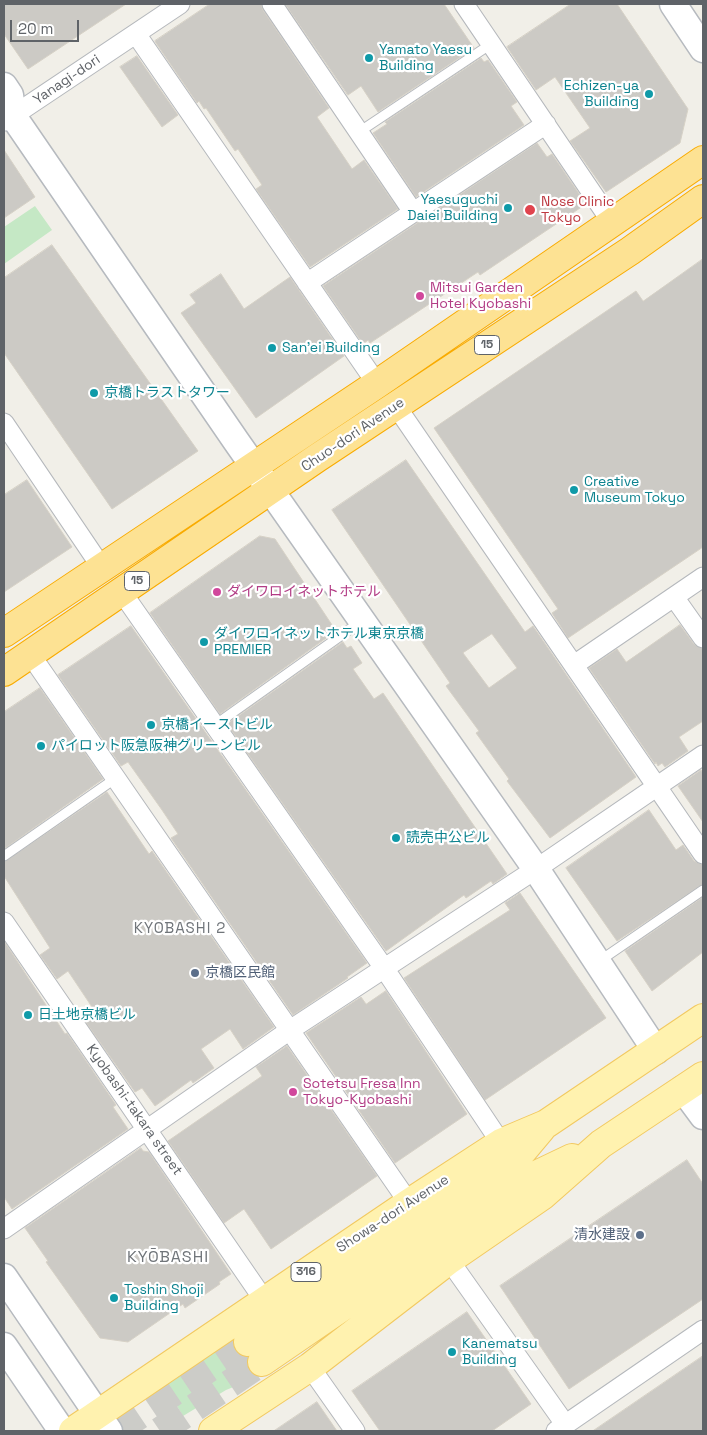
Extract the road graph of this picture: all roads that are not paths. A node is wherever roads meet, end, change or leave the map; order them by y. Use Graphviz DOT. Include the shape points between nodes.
graph roads {
  1 [pos="180,4"];
  2 [pos="272,4"];
  3 [pos="464,4"];
  4 [pos="673,4"];
  5 [pos="136,34"];
  6 [pos="491,44"];
  7 [pos="703,49"];
  8 [pos="4,86"];
  9 [pos="7,116"];
  10 [pos="546,124"];
  11 [pos="359,132"];
  12 [pos="703,160"];
  13 [pos="703,198"];
  14 [pos="413,212"];
  15 [pos="613,224"];
  16 [pos="307,283"];
  17 [pos="377,384"];
  18 [pos="396,406"];
  19 [pos="4,423"];
  20 [pos="253,466"];
  21 [pos="270,490"];
  22 [pos="102,568"];
  23 [pos="703,577"];
  24 [pos="121,591"];
  25 [pos="674,597"];
  26 [pos="363,620"];
  27 [pos="4,633"];
  28 [pos="703,638"];
  29 [pos="30,654"];
  30 [pos="574,665"];
  31 [pos="4,672"];
  32 [pos="215,725"];
  33 [pos="703,755"];
  34 [pos="116,778"];
  35 [pos="657,785"];
  36 [pos="703,854"];
  37 [pos="4,856"];
  38 [pos="536,869"];
  39 [pos="703,890"];
  40 [pos="4,922"];
  41 [pos="598,962"];
  42 [pos="384,968"];
  43 [pos="703,1018"];
  44 [pos="290,1030"];
  45 [pos="656,1050"];
  46 [pos="693,1082"];
  47 [pos="703,1116"];
  48 [pos="546,1124"];
  49 [pos="147,1128"];
  50 [pos="501,1143"];
  51 [pos="600,1144"];
  52 [pos="409,1203"];
  53 [pos="4,1229"];
  54 [pos="450,1260"];
  55 [pos="4,1277"];
  56 [pos="264,1300"];
  57 [pos="703,1330"];
  58 [pos="4,1346"];
  59 [pos="310,1367"];
  60 [pos="104,1422"];
  61 [pos="560,1428"];
  62 [pos="62,1431"];
  63 [pos="73,1431"];
  64 [pos="213,1431"];
  65 [pos="355,1431"];
  1 -- 5 [label="street, Yanagi-dori"];
  2 -- 11 [label="street"];
  3 -- 6 [label="street"];
  4 -- 7 [label="street"];
  5 -- 9 [label="street, Yanagi-dori"];
  5 -- 16 [label="street"];
  6 -- 10 [label="street"];
  6 -- 11 [label="lane"];
  8 -- 9 [label="street" via="10,95"];
  9 -- 20 [label="street"];
  10 -- 14 [label="street"];
  10 -- 15 [label="street"];
  11 -- 14 [label="street"];
  12 -- 15 [label="highway, Chuo-dori Avenue / 15"];
  13 -- 18 [label="highway, Chuo-dori Avenue / 15" via="630,251"];
  14 -- 16 [label="street"];
  15 -- 17 [label="highway, Chuo-dori Avenue / 15"];
  16 -- 17 [label="street"];
  17 -- 20 [label="highway, Chuo-dori Avenue / 15"];
  18 -- 21 [label="highway, Chuo-dori Avenue / 15"];
  18 -- 30 [label="street"];
  19 -- 22 [label="street"];
  20 -- 21 [label="street"];
  20 -- 22 [label="highway, Chuo-dori Avenue / 15"];
  21 -- 24 [label="highway, Chuo-dori Avenue / 15"];
  21 -- 26 [label="street"];
  22 -- 27 [label="highway, Chuo-dori Avenue / 15"];
  23 -- 25 [label="street"];
  24 -- 29 [label="highway, Chuo-dori Avenue / 15"];
  24 -- 32 [label="street"];
  25 -- 28 [label="street"];
  25 -- 30 [label="street"];
  26 -- 32 [label="lane"];
  26 -- 38 [label="street"];
  29 -- 31 [label="highway, Chuo-dori Avenue / 15"];
  29 -- 34 [label="street"];
  30 -- 35 [label="street"];
  32 -- 42 [label="street"];
  33 -- 35 [label="street"];
  34 -- 37 [label="lane"];
  34 -- 44 [label="street"];
  35 -- 36 [label="street"];
  35 -- 38 [label="street"];
  38 -- 41 [label="street"];
  38 -- 42 [label="street"];
  39 -- 41 [label="lane"];
  40 -- 49 [label="street, Kyobashi-takara street"];
  41 -- 45 [label="street"];
  42 -- 44 [label="street"];
  42 -- 50 [label="street"];
  43 -- 45 [label="main road, Showa-dori Avenue / 316"];
  44 -- 49 [label="street"];
  44 -- 52 [label="street"];
  45 -- 48 [label="main road, Showa-dori Avenue / 316"];
  46 -- 47 [label="street"];
  46 -- 51 [label="main road, Showa-dori Avenue / 316"];
  48 -- 50 [label="main road, Showa-dori Avenue / 316"];
  48 -- 51 [label="main road, Showa-dori Avenue / 316" via="516,1160 255,1352 530,1178"];
  49 -- 53 [label="street"];
  49 -- 56 [label="street, Kyobashi-takara street"];
  50 -- 52 [label="main road, Showa-dori Avenue / 316"];
  51 -- 54 [label="main road, Showa-dori Avenue / 316" via="542,1196"];
  52 -- 56 [label="main road, Showa-dori Avenue / 316"];
  54 -- 59 [label="main road, Showa-dori Avenue / 316"];
  54 -- 61 [label="street"];
  55 -- 60 [label="street"];
  56 -- 60 [label="main road, Showa-dori Avenue / 316"];
  57 -- 61 [label="street"];
  58 -- 62 [label="street"];
  59 -- 64 [label="main road, Showa-dori Avenue / 316"];
  59 -- 65 [label="street"];
  60 -- 63 [label="main road, Showa-dori Avenue / 316"];
}
